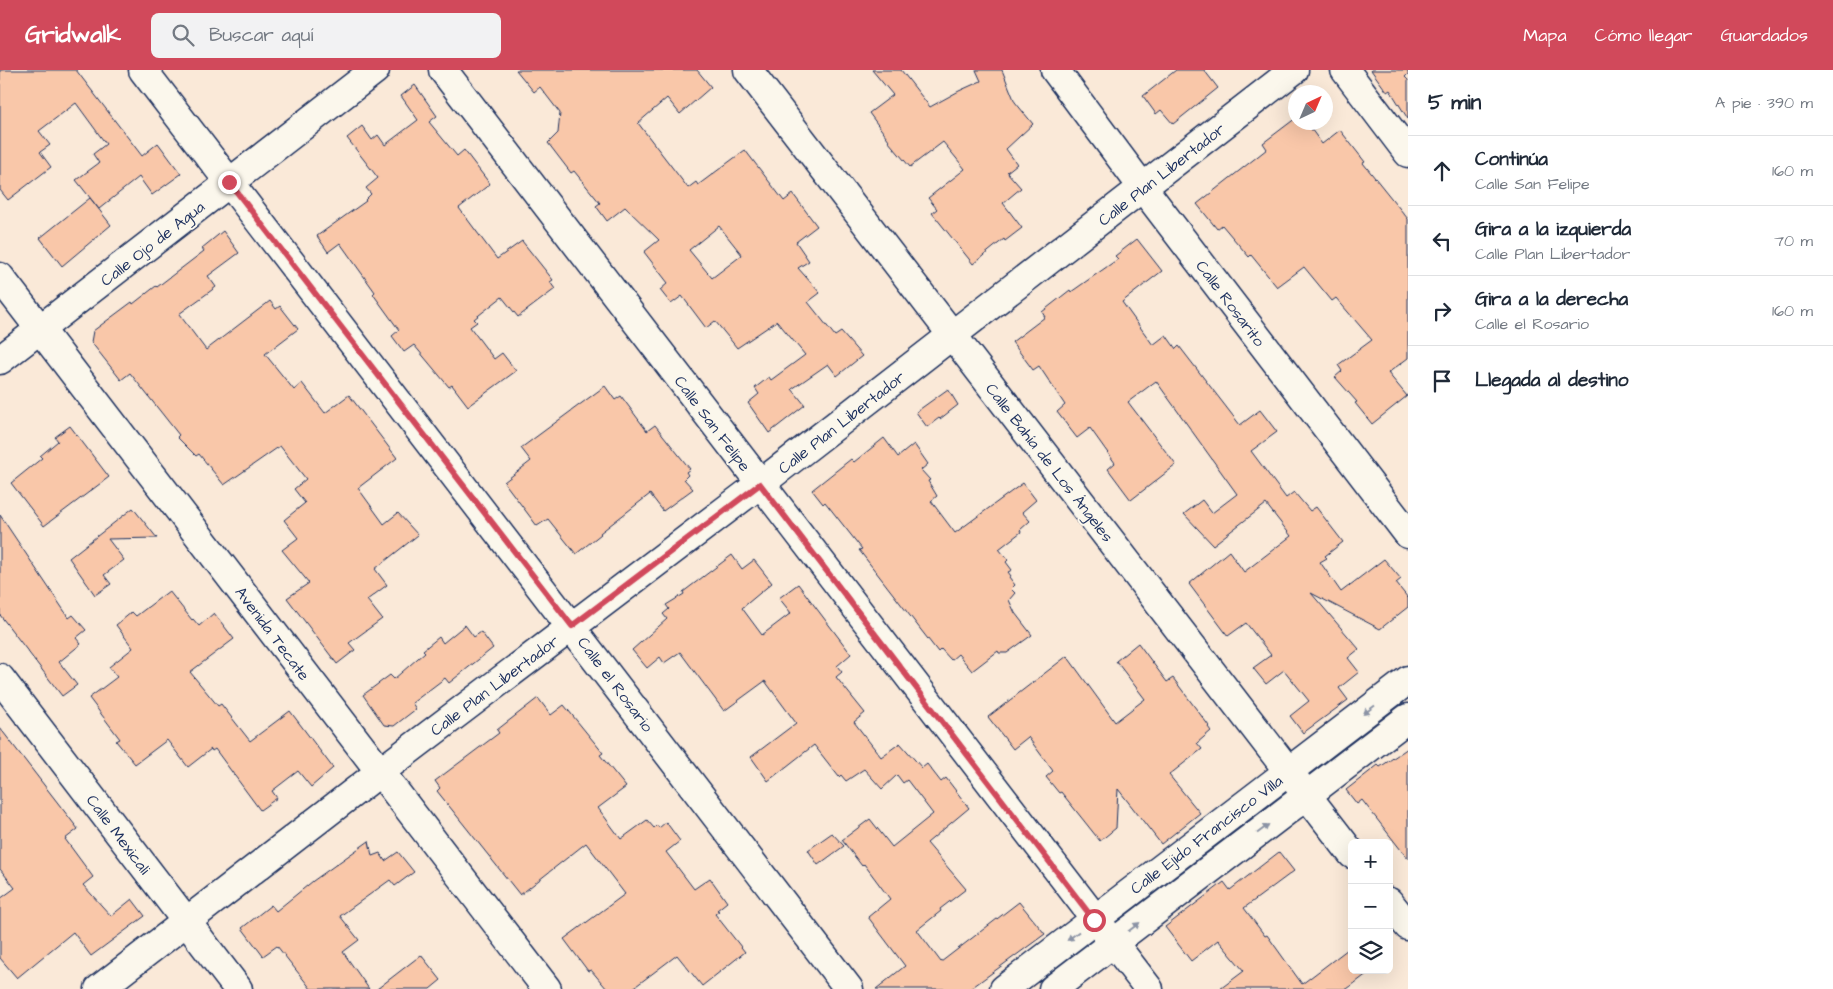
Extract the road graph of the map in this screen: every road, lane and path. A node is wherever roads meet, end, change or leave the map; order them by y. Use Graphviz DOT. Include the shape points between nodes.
graph roads {
  1 [pos="143,70"];
  2 [pos="375,70"];
  3 [pos="443,70"];
  4 [pos="748,70"];
  5 [pos="1055,70"];
  6 [pos="1294,70"];
  7 [pos="1345,70"];
  8 [pos="1408,153"];
  9 [pos="229,182"];
  10 [pos="1143,188"];
  11 [pos="0,277"];
  12 [pos="41,329"];
  13 [pos="952,335"];
  14 [pos="0,360"];
  15 [pos="760,484"];
  16 [pos="1408,534"];
  17 [pos="572,626"];
  18 [pos="0,678"];
  19 [pos="1408,680"];
  20 [pos="1408,718"];
  21 [pos="380,772"];
  22 [pos="1288,772"];
  23 [pos="1306,796"];
  24 [pos="1348,849"];
  25 [pos="1393,907"];
  26 [pos="1094,920"];
  27 [pos="186,922"];
  28 [pos="1408,926"];
  29 [pos="1113,944"];
  30 [pos="99,989"];
  31 [pos="238,989"];
  32 [pos="547,989"];
  33 [pos="849,989"];
  34 [pos="1004,989"];
  35 [pos="1053,989"];
  36 [pos="1148,989"];
  1 -- 9 [label="street, Calle el Rosario"];
  2 -- 9 [label="street, Calle Ojo de Agua"];
  3 -- 15 [label="street, Calle San Felipe"];
  4 -- 13 [label="street, Calle Bahía de Los Ángeles"];
  5 -- 10 [label="street, Calle Rosarito"];
  6 -- 10 [label="street, Calle Plan Libertador"];
  7 -- 8 [label="street"];
  9 -- 12 [label="street, Calle Ojo de Agua"];
  9 -- 17 [label="street, Calle el Rosario"];
  10 -- 13 [label="street, Calle Plan Libertador"];
  10 -- 16 [label="street, Calle Rosarito"];
  11 -- 12 [label="street, Avenida Tecate"];
  12 -- 14 [label="street, Calle Ojo de Agua"];
  12 -- 21 [label="street, Avenida Tecate"];
  13 -- 15 [label="street, Calle Plan Libertador"];
  13 -- 22 [label="street, Calle Bahía de Los Ángeles"];
  15 -- 17 [label="street, Calle Plan Libertador"];
  15 -- 26 [label="street, Calle San Felipe"];
  17 -- 21 [label="street, Calle Plan Libertador"];
  17 -- 33 [label="street, Calle el Rosario"];
  18 -- 27 [label="street, Calle Mexicali"];
  19 -- 22 [label="street, Calle Ejido Francisco Villa, one-way"];
  20 -- 23 [label="street, Calle Ejido Francisco Villa"];
  21 -- 27 [label="street, Calle Plan Libertador"];
  21 -- 32 [label="street, Avenida Tecate"];
  22 -- 23 [label="street, Calle Bahía de Los Ángeles"];
  22 -- 26 [label="street, Calle Ejido Francisco Villa"];
  23 -- 24 [label="street, Calle Bahía de Los Ángeles"];
  29 -- 23 [label="street, Calle Ejido Francisco Villa, one-way"];
  25 -- 28 [label="street"];
  26 -- 29 [label="street, Calle San Felipe"];
  26 -- 34 [label="street, Calle Ejido Francisco Villa, one-way"];
  27 -- 30 [label="street, Calle Plan Libertador"];
  27 -- 31 [label="street, Calle Mexicali"];
  29 -- 35 [label="street, Calle Ejido Francisco Villa"];
  29 -- 36 [label="street, Calle San Felipe"];
}
